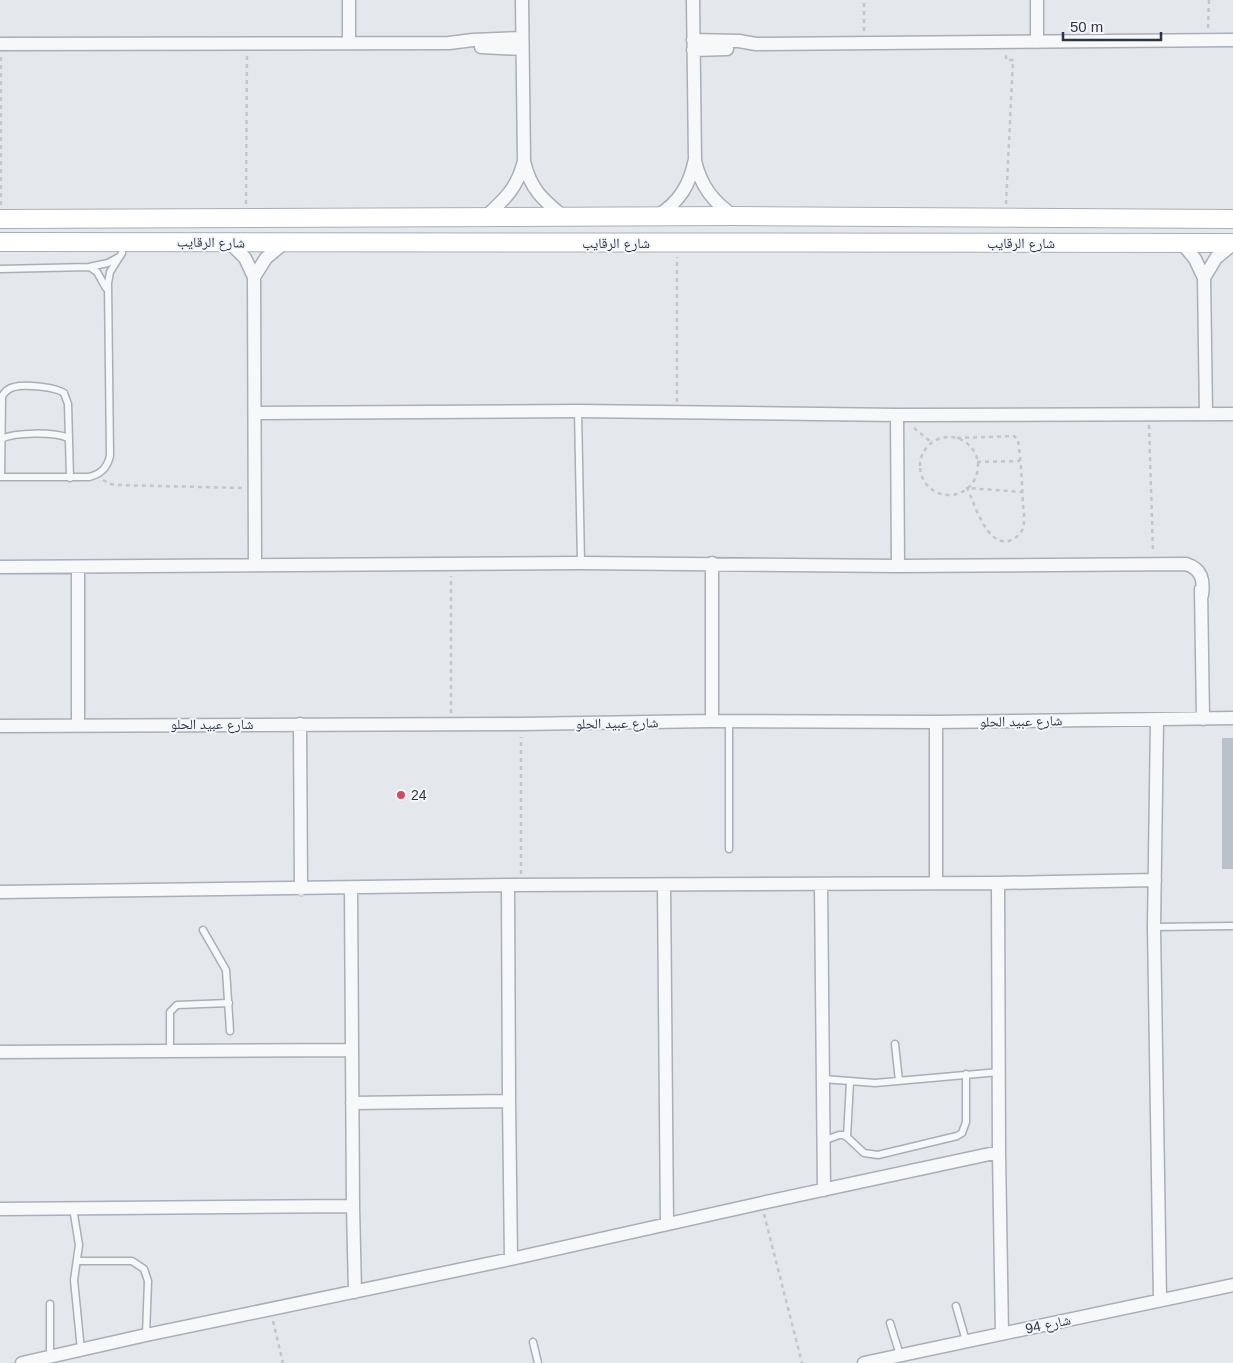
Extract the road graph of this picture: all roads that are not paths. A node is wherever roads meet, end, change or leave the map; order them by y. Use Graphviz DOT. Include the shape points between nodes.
graph roads {
  1 [pos="349,0"];
  2 [pos="522,0"];
  3 [pos="693,0"];
  4 [pos="1037,0"];
  5 [pos="1233,40"];
  6 [pos="1037,42"];
  7 [pos="349,43"];
  8 [pos="1,44"];
  9 [pos="522,44"];
  10 [pos="693,45"];
  11 [pos="695,159"];
  12 [pos="524,161"];
  13 [pos="734,216"];
  14 [pos="564,217"];
  15 [pos="656,217"];
  16 [pos="484,218"];
  17 [pos="1233,218"];
  18 [pos="0,219"];
  19 [pos="0,242"];
  20 [pos="230,242"];
  21 [pos="284,243"];
  22 [pos="1182,243"];
  23 [pos="1233,244"];
  24 [pos="128,247"];
  25 [pos="89,267"];
  26 [pos="0,269"];
  27 [pos="254,277"];
  28 [pos="1204,278"];
  29 [pos="108,294"];
  30 [pos="578,411"];
  31 [pos="255,413"];
  32 [pos="1206,414"];
  33 [pos="1233,414"];
  34 [pos="897,415"];
  35 [pos="68,438"];
  36 [pos="2,439"];
  37 [pos="1,477"];
  38 [pos="70,478"];
  39 [pos="581,562"];
  40 [pos="712,563"];
  41 [pos="255,565"];
  42 [pos="898,566"];
  43 [pos="0,567"];
  44 [pos="78,567"];
  45 [pos="1233,718"];
  46 [pos="1203,719"];
  47 [pos="1157,720"];
  48 [pos="712,721"];
  49 [pos="729,722"];
  50 [pos="936,722"];
  51 [pos="300,724"];
  52 [pos="78,725"];
  53 [pos="0,726"];
  54 [pos="728,849"];
  55 [pos="1155,880"];
  56 [pos="936,883"];
  57 [pos="998,883"];
  58 [pos="821,884"];
  59 [pos="515,885"];
  60 [pos="664,885"];
  61 [pos="351,888"];
  62 [pos="301,889"];
  63 [pos="0,892"];
  64 [pos="1233,926"];
  65 [pos="1154,928"];
  66 [pos="203,930"];
  67 [pos="228,1003"];
  68 [pos="230,1032"];
  69 [pos="895,1044"];
  70 [pos="352,1050"];
  71 [pos="170,1051"];
  72 [pos="0,1052"];
  73 [pos="999,1072"];
  74 [pos="966,1074"];
  75 [pos="823,1079"];
  76 [pos="899,1081"];
  77 [pos="850,1082"];
  78 [pos="509,1101"];
  79 [pos="352,1103"];
  80 [pos="847,1136"];
  81 [pos="824,1140"];
  82 [pos="999,1152"];
  83 [pos="824,1190"];
  84 [pos="353,1206"];
  85 [pos="73,1208"];
  86 [pos="0,1209"];
  87 [pos="667,1224"];
  88 [pos="511,1259"];
  89 [pos="77,1261"];
  90 [pos="1233,1285"];
  91 [pos="355,1292"];
  92 [pos="1160,1300"];
  93 [pos="50,1304"];
  94 [pos="956,1306"];
  95 [pos="890,1323"];
  96 [pos="1002,1334"];
  97 [pos="146,1335"];
  98 [pos="966,1341"];
  99 [pos="533,1342"];
  100 [pos="81,1350"];
  101 [pos="900,1355"];
  102 [pos="50,1357"];
  103 [pos="22,1363"];
  104 [pos="538,1363"];
  105 [pos="864,1363"];
  1 -- 7 [label="street"];
  2 -- 9 [label="street"];
  3 -- 10 [label="street"];
  4 -- 6 [label="street"];
  5 -- 6 [label="street"];
  6 -- 10 [label="street" via="756,44 739,48"];
  7 -- 8 [label="street"];
  7 -- 9 [label="street" via="472,40"];
  9 -- 12 [label="street"];
  10 -- 11 [label="street"];
  11 -- 13 [label="street" via="698,173 712,198"];
  11 -- 15 [label="street" via="687,187 679,199"];
  12 -- 14 [label="street" via="532,185"];
  12 -- 16 [label="street" via="510,194"];
  13 -- 15 [label="street, شارع الرقايب"];
  13 -- 17 [label="street, شارع الرقايب"];
  14 -- 15 [label="street, شارع الرقايب"];
  14 -- 16 [label="street, شارع الرقايب"];
  16 -- 18 [label="street, شارع الرقايب"];
  19 -- 24 [label="street, شارع الرقايب"];
  20 -- 21 [label="street, شارع الرقايب"];
  20 -- 24 [label="street, شارع الرقايب"];
  20 -- 27 [label="street" via="245,258"];
  21 -- 22 [label="street, شارع الرقايب"];
  21 -- 27 [label="street" via="266,258"];
  22 -- 23 [label="street, شارع الرقايب"];
  22 -- 28 [label="street"];
  23 -- 28 [label="street" via="1216,258"];
  24 -- 25 [label="lane" via="108,263"];
  24 -- 29 [label="lane" via="110,272"];
  25 -- 26 [label="lane"];
  25 -- 29 [label="lane" via="97,272"];
  27 -- 31 [label="street"];
  28 -- 32 [label="street"];
  29 -- 38 [label="lane" via="110,456 104,470 97,475"];
  30 -- 31 [label="street"];
  30 -- 34 [label="street"];
  30 -- 39 [label="lane"];
  31 -- 41 [label="street"];
  32 -- 33 [label="street"];
  32 -- 34 [label="street"];
  34 -- 42 [label="street"];
  35 -- 36 [label="lane" via="58,434 30,434"];
  35 -- 36 [label="lane" via="68,404 64,393 54,388 20,386 7,390 2,396"];
  35 -- 38 [label="lane"];
  36 -- 37 [label="lane"];
  37 -- 38 [label="lane"];
  39 -- 40 [label="street"];
  39 -- 41 [label="street"];
  40 -- 42 [label="street"];
  40 -- 48 [label="street"];
  41 -- 44 [label="street"];
  42 -- 46 [label="street" via="1159,564 1178,566 1192,573 1201,586 1202,595"];
  43 -- 44 [label="street"];
  44 -- 52 [label="street"];
  45 -- 46 [label="street, شارع عبيد الحلو"];
  46 -- 47 [label="street, شارع عبيد الحلو"];
  47 -- 50 [label="street, شارع عبيد الحلو"];
  47 -- 55 [label="street"];
  48 -- 49 [label="street, شارع عبيد الحلو"];
  48 -- 51 [label="street, شارع عبيد الحلو"];
  49 -- 50 [label="street, شارع عبيد الحلو"];
  49 -- 54 [label="lane"];
  50 -- 56 [label="street"];
  51 -- 52 [label="street, شارع عبيد الحلو"];
  51 -- 62 [label="street"];
  52 -- 53 [label="street, شارع عبيد الحلو"];
  55 -- 57 [label="street"];
  55 -- 65 [label="street"];
  56 -- 57 [label="street"];
  56 -- 58 [label="street"];
  57 -- 73 [label="street"];
  58 -- 60 [label="street"];
  58 -- 75 [label="street"];
  59 -- 60 [label="street"];
  59 -- 61 [label="street"];
  59 -- 78 [label="street"];
  60 -- 87 [label="street"];
  61 -- 62 [label="street"];
  61 -- 70 [label="street"];
  62 -- 63 [label="street"];
  64 -- 65 [label="lane"];
  65 -- 92 [label="street"];
  66 -- 67 [label="lane" via="224,965"];
  67 -- 68 [label="lane"];
  67 -- 71 [label="lane" via="182,1004 173,1008"];
  69 -- 76 [label="lane"];
  70 -- 71 [label="street"];
  70 -- 79 [label="street"];
  71 -- 72 [label="street"];
  73 -- 74 [label="lane"];
  73 -- 82 [label="street"];
  74 -- 76 [label="lane"];
  74 -- 80 [label="lane" via="966,1122 962,1133 957,1136 874,1155 864,1153"];
  75 -- 77 [label="lane"];
  75 -- 81 [label="street"];
  76 -- 77 [label="lane"];
  77 -- 80 [label="lane"];
  78 -- 79 [label="street"];
  78 -- 88 [label="street"];
  79 -- 84 [label="street"];
  80 -- 81 [label="lane"];
  81 -- 83 [label="street"];
  82 -- 83 [label="street"];
  82 -- 96 [label="street"];
  83 -- 87 [label="street"];
  84 -- 85 [label="street"];
  84 -- 91 [label="street"];
  85 -- 86 [label="street"];
  85 -- 89 [label="lane" via="79,1245"];
  87 -- 88 [label="street"];
  88 -- 91 [label="street"];
  89 -- 97 [label="lane" via="132,1261 144,1268 148,1281"];
  89 -- 100 [label="lane" via="74,1280"];
  90 -- 92 [label="street, شارع 94"];
  91 -- 97 [label="street"];
  92 -- 96 [label="street, شارع 94"];
  93 -- 102 [label="lane"];
  94 -- 98 [label="lane"];
  95 -- 101 [label="lane"];
  96 -- 98 [label="street, شارع 94"];
  97 -- 100 [label="street"];
  98 -- 101 [label="street, شارع 94"];
  99 -- 104 [label="lane"];
  100 -- 102 [label="street"];
  101 -- 105 [label="street, شارع 94"];
  102 -- 103 [label="street"];
}
